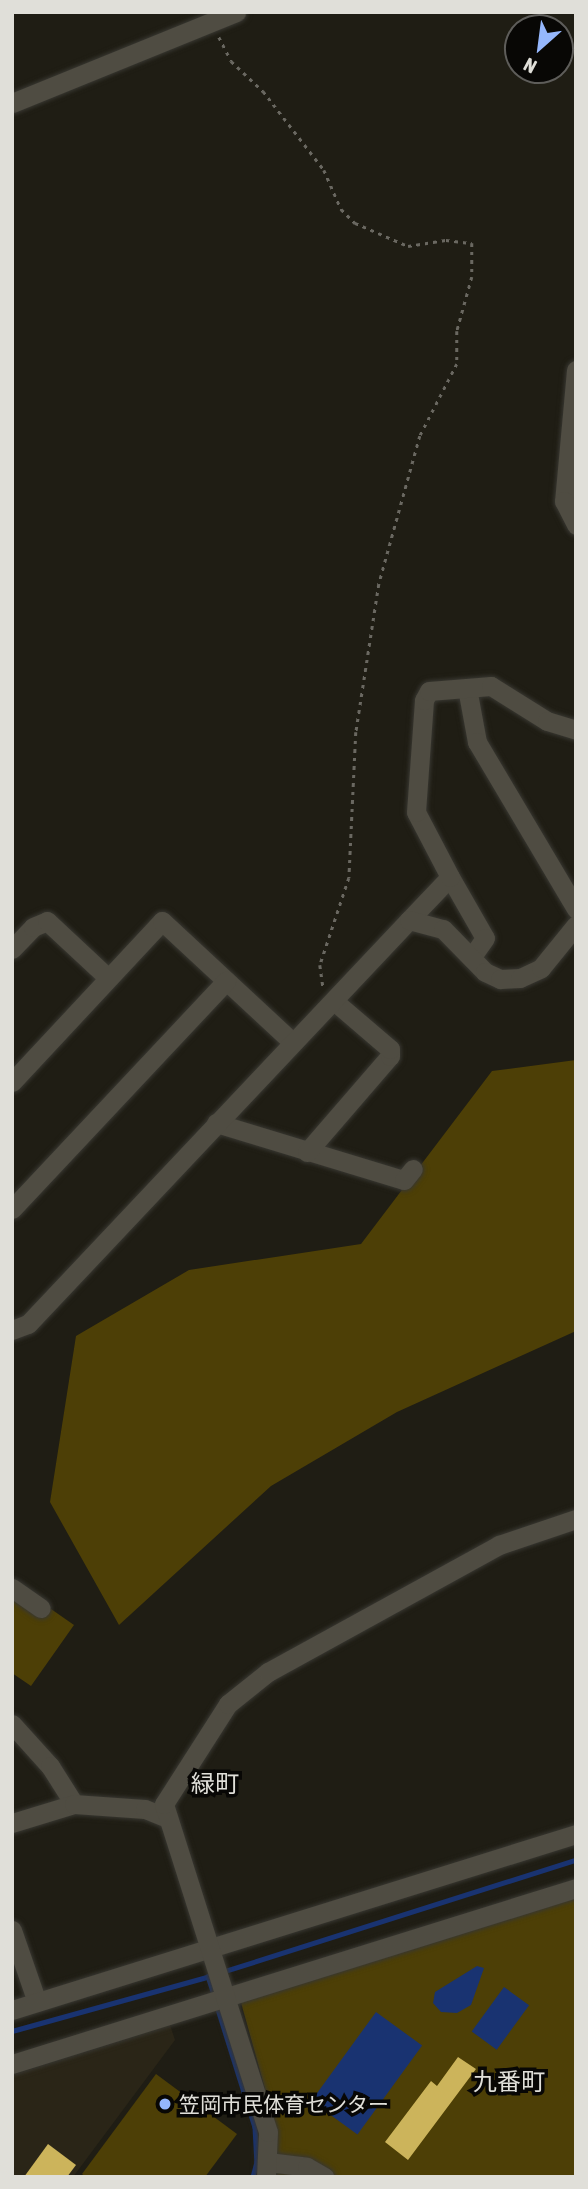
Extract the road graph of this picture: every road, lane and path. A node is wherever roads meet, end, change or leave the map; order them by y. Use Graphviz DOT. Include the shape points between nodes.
graph roads {
  1 [pos="228,16"];
  2 [pos="12,103"];
  3 [pos="576,370"];
  4 [pos="576,526"];
  5 [pos="467,688"];
  6 [pos="576,730"];
  7 [pos="450,877"];
  8 [pos="576,909"];
  9 [pos="409,920"];
  10 [pos="576,925"];
  11 [pos="12,949"];
  12 [pos="471,958"];
  13 [pos="107,977"];
  14 [pos="226,981"];
  15 [pos="334,1001"];
  16 [pos="292,1041"];
  17 [pos="12,1082"];
  18 [pos="216,1124"];
  19 [pos="307,1152"];
  20 [pos="413,1169"];
  21 [pos="12,1209"];
  22 [pos="12,1330"];
  23 [pos="576,1519"];
  24 [pos="12,1588"];
  25 [pos="41,1608"];
  26 [pos="13,1726"];
  27 [pos="75,1804"];
  28 [pos="165,1817"];
  29 [pos="12,1823"];
  30 [pos="576,1833"];
  31 [pos="576,1888"];
  32 [pos="12,1930"];
  33 [pos="211,1954"];
  34 [pos="220,1997"];
  35 [pos="37,2002"];
  36 [pos="12,2010"];
  37 [pos="12,2064"];
  38 [pos="267,2169"];
  39 [pos="301,2171"];
  40 [pos="324,2177"];
  1 -- 2 [label="street"];
  1 -- 15 [label="path" via="219,44 263,91 324,170 341,209 355,223 408,246 446,240 472,243 472,277 457,331 457,363 419,436 379,584 356,732 349,878 320,965 324,992"];
  3 -- 4 [label="street" via="564,501"];
  5 -- 6 [label="street" via="491,686 507,692 547,721"];
  5 -- 7 [label="street" via="437,687 424,700 416,812"];
  5 -- 8 [label="street" via="477,742"];
  7 -- 9 [label="street"];
  7 -- 12 [label="street" via="485,938"];
  9 -- 12 [label="street" via="443,929"];
  9 -- 15 [label="street"];
  10 -- 12 [label="street" via="541,968 520,978 500,979"];
  11 -- 13 [label="street" via="33,927 47,921"];
  13 -- 14 [label="street" via="162,921"];
  13 -- 17 [label="street"];
  14 -- 16 [label="street"];
  14 -- 21 [label="street"];
  15 -- 16 [label="street"];
  15 -- 19 [label="street" via="390,1049 390,1056"];
  16 -- 18 [label="street"];
  18 -- 19 [label="street"];
  18 -- 22 [label="street" via="28,1324"];
  19 -- 20 [label="street" via="404,1180"];
  23 -- 28 [label="street" via="499,1545 268,1672 228,1704 164,1804"];
  24 -- 25 [label="street"];
  26 -- 27 [label="street" via="50,1766"];
  27 -- 28 [label="street" via="145,1809"];
  27 -- 29 [label="street"];
  28 -- 33 [label="street"];
  30 -- 33 [label="street"];
  31 -- 34 [label="street"];
  32 -- 35 [label="street"];
  33 -- 34 [label="street"];
  33 -- 35 [label="street"];
  34 -- 37 [label="street"];
  34 -- 38 [label="street" via="268,2132"];
  35 -- 36 [label="street"];
  38 -- 39 [label="street"];
  39 -- 40 [label="street"];
}
